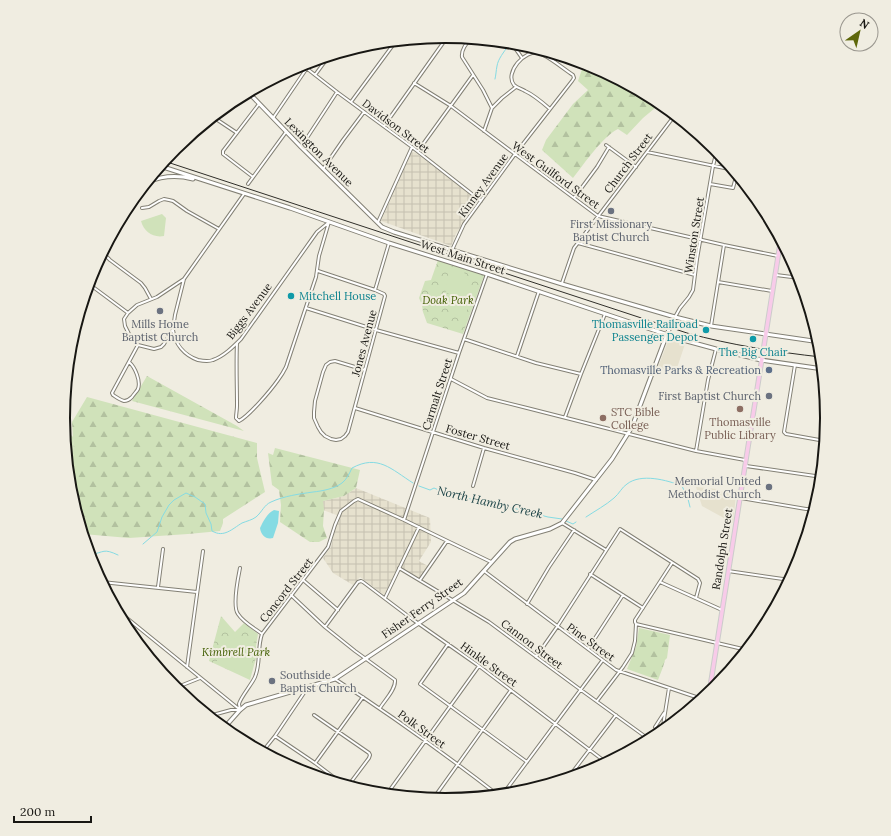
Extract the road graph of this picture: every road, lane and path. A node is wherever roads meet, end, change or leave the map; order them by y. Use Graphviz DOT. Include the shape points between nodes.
graph roads {
  1 [pos="443,43"];
  2 [pos="467,44"];
  3 [pos="392,47"];
  4 [pos="516,50"];
  5 [pos="532,53"];
  6 [pos="546,57"];
  7 [pos="522,58"];
  8 [pos="323,64"];
  9 [pos="309,69"];
  10 [pos="305,71"];
  11 [pos="315,75"];
  12 [pos="473,75"];
  13 [pos="414,83"];
  14 [pos="516,87"];
  15 [pos="337,92"];
  16 [pos="252,97"];
  17 [pos="351,102"];
  18 [pos="259,104"];
  19 [pos="451,106"];
  20 [pos="492,108"];
  21 [pos="550,109"];
  22 [pos="364,112"];
  23 [pos="273,118"];
  24 [pos="672,119"];
  25 [pos="217,120"];
  26 [pos="384,126"];
  27 [pos="484,131"];
  28 [pos="286,132"];
  29 [pos="237,134"];
  30 [pos="412,146"];
  31 [pos="301,147"];
  32 [pos="418,151"];
  33 [pos="647,152"];
  34 [pos="515,154"];
  35 [pos="715,158"];
  36 [pos="636,166"];
  37 [pos="713,166"];
  38 [pos="167,168"];
  39 [pos="725,168"];
  40 [pos="323,170"];
  41 [pos="253,177"];
  42 [pos="157,179"];
  43 [pos="735,180"];
  44 [pos="215,184"];
  45 [pos="248,184"];
  46 [pos="710,184"];
  47 [pos="244,194"];
  48 [pos="574,198"];
  49 [pos="481,201"];
  50 [pos="142,208"];
  51 [pos="598,216"];
  52 [pos="329,222"];
  53 [pos="378,224"];
  54 [pos="219,228"];
  55 [pos="700,239"];
  56 [pos="389,243"];
  57 [pos="578,243"];
  58 [pos="724,245"];
  59 [pos="779,247"];
  60 [pos="452,250"];
  61 [pos="778,256"];
  62 [pos="107,257"];
  63 [pos="318,271"];
  64 [pos="488,274"];
  65 [pos="695,275"];
  66 [pos="775,275"];
  67 [pos="793,277"];
  68 [pos="184,279"];
  69 [pos="718,282"];
  70 [pos="562,284"];
  71 [pos="94,288"];
  72 [pos="375,290"];
  73 [pos="539,291"];
  74 [pos="772,291"];
  75 [pos="151,299"];
  76 [pos="306,308"];
  77 [pos="128,313"];
  78 [pos="606,313"];
  79 [pos="675,317"];
  80 [pos="710,326"];
  81 [pos="173,329"];
  82 [pos="376,330"];
  83 [pos="667,334"];
  84 [pos="766,334"];
  85 [pos="464,339"];
  86 [pos="812,341"];
  87 [pos="237,343"];
  88 [pos="138,345"];
  89 [pos="716,349"];
  90 [pos="459,353"];
  91 [pos="517,356"];
  92 [pos="762,360"];
  93 [pos="129,362"];
  94 [pos="795,365"];
  95 [pos="817,368"];
  96 [pos="365,370"];
  97 [pos="581,374"];
  98 [pos="451,379"];
  99 [pos="355,408"];
  100 [pos="565,417"];
  101 [pos="433,432"];
  102 [pos="628,434"];
  103 [pos="820,440"];
  104 [pos="484,448"];
  105 [pos="696,451"];
  106 [pos="746,460"];
  107 [pos="745,465"];
  108 [pos="816,476"];
  109 [pos="596,480"];
  110 [pos="473,486"];
  111 [pos="740,498"];
  112 [pos="809,509"];
  113 [pos="404,520"];
  114 [pos="562,523"];
  115 [pos="419,528"];
  116 [pos="574,530"];
  117 [pos="447,541"];
  118 [pos="163,549"];
  119 [pos="606,550"];
  120 [pos="203,551"];
  121 [pos="491,562"];
  122 [pos="672,563"];
  123 [pos="240,568"];
  124 [pos="399,568"];
  125 [pos="728,571"];
  126 [pos="484,572"];
  127 [pos="590,574"];
  128 [pos="784,579"];
  129 [pos="303,580"];
  130 [pos="420,580"];
  131 [pos="660,582"];
  132 [pos="108,583"];
  133 [pos="158,587"];
  134 [pos="197,592"];
  135 [pos="291,595"];
  136 [pos="623,595"];
  137 [pos="385,598"];
  138 [pos="696,598"];
  139 [pos="453,600"];
  140 [pos="527,604"];
  141 [pos="643,608"];
  142 [pos="338,610"];
  143 [pos="722,610"];
  144 [pos="131,622"];
  145 [pos="419,623"];
  146 [pos="636,624"];
  147 [pos="325,627"];
  148 [pos="557,627"];
  149 [pos="262,634"];
  150 [pos="717,643"];
  151 [pos="448,644"];
  152 [pos="741,649"];
  153 [pos="587,650"];
  154 [pos="536,656"];
  155 [pos="365,658"];
  156 [pos="602,661"];
  157 [pos="479,666"];
  158 [pos="187,667"];
  159 [pos="620,672"];
  160 [pos="200,678"];
  161 [pos="335,679"];
  162 [pos="711,681"];
  163 [pos="182,685"];
  164 [pos="309,686"];
  165 [pos="669,688"];
  166 [pos="511,690"];
  167 [pos="581,690"];
  168 [pos="363,697"];
  169 [pos="696,697"];
  170 [pos="597,701"];
  171 [pos="450,706"];
  172 [pos="380,708"];
  173 [pos="240,710"];
  174 [pos="665,712"];
  175 [pos="215,714"];
  176 [pos="314,715"];
  177 [pos="616,715"];
  178 [pos="228,724"];
  179 [pos="555,724"];
  180 [pos="663,724"];
  181 [pos="655,726"];
  182 [pos="483,730"];
  183 [pos="338,732"];
  184 [pos="275,736"];
  185 [pos="644,736"];
  186 [pos="425,741"];
  187 [pos="266,747"];
  188 [pos="590,749"];
  189 [pos="601,758"];
  190 [pos="527,762"];
  191 [pos="316,763"];
  192 [pos="458,764"];
  193 [pos="574,770"];
  194 [pos="330,774"];
  195 [pos="352,781"];
  196 [pos="508,788"];
  197 [pos="391,789"];
  198 [pos="492,790"];
  199 [pos="438,793"];
  1 -- 13 [label="street"];
  2 -- 12 [label="street" via="463,49 463,60"];
  3 -- 17 [label="street"];
  4 -- 7 [label="street"];
  5 -- 7 [label="street, Kinney Avenue"];
  6 -- 21 [label="street, Kinney Avenue" via="574,78"];
  7 -- 14 [label="street" via="512,76"];
  8 -- 11 [label="street"];
  9 -- 11 [label="street, Davidson Street"];
  10 -- 23 [label="street"];
  11 -- 15 [label="street, Davidson Street"];
  12 -- 19 [label="street"];
  12 -- 20 [label="street"];
  13 -- 19 [label="street, West Guilford Street"];
  13 -- 26 [label="street"];
  14 -- 20 [label="street"];
  14 -- 21 [label="street"];
  15 -- 17 [label="street, Davidson Street"];
  15 -- 31 [label="street"];
  16 -- 18 [label="street, Lexington Avenue"];
  17 -- 22 [label="street, Davidson Street"];
  18 -- 23 [label="street, Lexington Avenue"];
  18 -- 29 [label="street"];
  19 -- 27 [label="street, West Guilford Street"];
  19 -- 32 [label="street"];
  20 -- 27 [label="street"];
  21 -- 34 [label="street, Kinney Avenue"];
  22 -- 26 [label="street, Davidson Street"];
  22 -- 40 [label="street"];
  23 -- 28 [label="street, Lexington Avenue"];
  24 -- 33 [label="street, Church Street"];
  25 -- 29 [label="street"];
  26 -- 30 [label="street, Davidson Street"];
  27 -- 34 [label="street, West Guilford Street"];
  28 -- 31 [label="street, Lexington Avenue"];
  28 -- 41 [label="street"];
  29 -- 41 [label="street" via="223,154"];
  30 -- 32 [label="street, Davidson Street"];
  30 -- 53 [label="street"];
  31 -- 40 [label="street, Lexington Avenue"];
  32 -- 49 [label="street, Davidson Street"];
  33 -- 36 [label="street, Church Street"];
  33 -- 37 [label="street"];
  34 -- 48 [label="street, West Guilford Street"];
  34 -- 49 [label="street, Kinney Avenue"];
  35 -- 37 [label="street, Winston Street"];
  36 -- 48 [label="street" via="608,146"];
  36 -- 51 [label="street, Church Street"];
  37 -- 39 [label="street"];
  37 -- 46 [label="street, Winston Street"];
  38 -- 44 [label="street, West Main Street"];
  40 -- 53 [label="street, Lexington Avenue"];
  41 -- 45 [label="street"];
  42 -- 44 [label="street" via="177,176"];
  43 -- 46 [label="street" via="733,188"];
  44 -- 47 [label="street, West Main Street"];
  46 -- 55 [label="street, Winston Street"];
  47 -- 52 [label="street, West Main Street"];
  47 -- 54 [label="street"];
  48 -- 51 [label="street, West Guilford Street"];
  49 -- 60 [label="street, Kinney Avenue" via="464,224"];
  50 -- 54 [label="street" via="164,199 173,201"];
  51 -- 55 [label="street, West Guilford Street"];
  51 -- 57 [label="street, Church Street"];
  52 -- 56 [label="street, West Main Street"];
  52 -- 63 [label="street" via="319,256"];
  52 -- 87 [label="street, Biggs Avenue" via="317,232"];
  53 -- 60 [label="street, West Main Street" via="394,232"];
  54 -- 68 [label="street"];
  55 -- 58 [label="street, West Guilford Street"];
  55 -- 65 [label="street, Winston Street"];
  56 -- 64 [label="street, West Main Street"];
  56 -- 72 [label="street"];
  57 -- 65 [label="street"];
  57 -- 70 [label="street, Church Street" via="572,251"];
  58 -- 61 [label="street, West Guilford Street"];
  58 -- 69 [label="street"];
  59 -- 61 [label="main road, Randolph Street"];
  60 -- 70 [label="street, West Main Street"];
  61 -- 66 [label="main road, Randolph Street"];
  62 -- 75 [label="street" via="141,283"];
  63 -- 72 [label="street"];
  63 -- 76 [label="street"];
  64 -- 73 [label="street, West Main Street"];
  64 -- 85 [label="street, Carmalt Street"];
  65 -- 79 [label="street, Winston Street" via="693,290"];
  66 -- 67 [label="street"];
  66 -- 74 [label="main road, Randolph Street"];
  68 -- 75 [label="street"];
  68 -- 81 [label="street"];
  69 -- 74 [label="street"];
  69 -- 80 [label="street"];
  70 -- 79 [label="street, West Main Street"];
  71 -- 77 [label="street"];
  72 -- 82 [label="street, Jones Avenue" via="385,296"];
  73 -- 78 [label="street, West Main Street"];
  73 -- 91 [label="street"];
  74 -- 84 [label="main road, Randolph Street"];
  75 -- 77 [label="street" via="137,305"];
  76 -- 82 [label="street"];
  76 -- 87 [label="street" via="279,380 248,415 239,420 236,418"];
  77 -- 88 [label="street" via="124,320 125,326"];
  78 -- 83 [label="street, West Main Street"];
  78 -- 97 [label="street"];
  79 -- 80 [label="street, West Main Street"];
  79 -- 83 [label="street, Fisher Ferry Street"];
  80 -- 84 [label="street, West Main Street"];
  81 -- 87 [label="street, Biggs Avenue" via="177,342 184,352 202,361 214,360"];
  81 -- 88 [label="street" via="164,344 158,348"];
  82 -- 90 [label="street"];
  82 -- 96 [label="street, Jones Avenue"];
  83 -- 89 [label="street, West Main Street"];
  83 -- 102 [label="street, Fisher Ferry Street"];
  84 -- 86 [label="street, West Main Street"];
  84 -- 92 [label="main road, Randolph Street"];
  85 -- 90 [label="street, Carmalt Street"];
  85 -- 91 [label="street"];
  88 -- 93 [label="street"];
  89 -- 92 [label="street, West Main Street"];
  89 -- 105 [label="street"];
  90 -- 98 [label="street, Carmalt Street"];
  91 -- 97 [label="street"];
  92 -- 94 [label="street, West Main Street"];
  92 -- 106 [label="main road, Randolph Street"];
  93 -- 93 [label="street" via="112,393 123,401 129,400 139,387 135,371"];
  94 -- 95 [label="street, West Main Street"];
  94 -- 103 [label="street" via="784,434"];
  96 -- 99 [label="street, Jones Avenue"];
  96 -- 99 [label="street, Jones Avenue" via="335,361 326,365 315,401 314,418 325,436 341,439 348,432"];
  97 -- 100 [label="street"];
  98 -- 100 [label="street" via="488,398"];
  98 -- 101 [label="street, Carmalt Street"];
  99 -- 101 [label="street, Foster Street"];
  100 -- 102 [label="street"];
  101 -- 104 [label="street, Foster Street"];
  101 -- 113 [label="street, Carmalt Street"];
  102 -- 105 [label="street"];
  102 -- 109 [label="street, Fisher Ferry Street"];
  104 -- 109 [label="street, Foster Street"];
  104 -- 110 [label="street"];
  105 -- 106 [label="street"];
  106 -- 107 [label="main road, Randolph Street"];
  107 -- 108 [label="street"];
  107 -- 111 [label="main road, Randolph Street"];
  109 -- 114 [label="street, Fisher Ferry Street"];
  111 -- 112 [label="street"];
  111 -- 125 [label="main road, Randolph Street"];
  113 -- 115 [label="street"];
  113 -- 129 [label="street, Concord Street" via="360,500 347,505 340,512 328,547"];
  114 -- 116 [label="street"];
  114 -- 121 [label="street, Fisher Ferry Street" via="512,541"];
  115 -- 117 [label="street"];
  115 -- 124 [label="street"];
  116 -- 119 [label="street"];
  116 -- 140 [label="street" via="548,567"];
  117 -- 121 [label="street"];
  117 -- 130 [label="street"];
  118 -- 133 [label="street"];
  119 -- 122 [label="street" via="620,529"];
  119 -- 127 [label="street"];
  120 -- 134 [label="street"];
  121 -- 126 [label="street, Fisher Ferry Street"];
  122 -- 131 [label="street"];
  122 -- 138 [label="street" via="699,581"];
  123 -- 149 [label="street" via="235,604 237,613"];
  124 -- 130 [label="street, Cannon Street"];
  124 -- 137 [label="street"];
  125 -- 128 [label="street"];
  125 -- 143 [label="main road, Randolph Street"];
  126 -- 139 [label="street, Fisher Ferry Street"];
  126 -- 140 [label="street, Pine Street"];
  127 -- 136 [label="street"];
  127 -- 148 [label="street"];
  129 -- 135 [label="street, Concord Street"];
  129 -- 142 [label="street"];
  130 -- 139 [label="street, Cannon Street"];
  131 -- 138 [label="street"];
  131 -- 141 [label="street"];
  132 -- 133 [label="street"];
  133 -- 134 [label="street"];
  134 -- 158 [label="street"];
  135 -- 147 [label="street"];
  135 -- 149 [label="street, Concord Street"];
  136 -- 141 [label="street"];
  136 -- 153 [label="street"];
  137 -- 142 [label="street, Hinkle Street" via="361,581"];
  137 -- 145 [label="street, Hinkle Street"];
  138 -- 143 [label="street"];
  139 -- 145 [label="street, Fisher Ferry Street"];
  139 -- 154 [label="street, Cannon Street" via="489,621"];
  140 -- 148 [label="street, Pine Street"];
  141 -- 146 [label="street" via="635,620"];
  142 -- 147 [label="street"];
  143 -- 150 [label="main road, Randolph Street"];
  144 -- 158 [label="street"];
  145 -- 151 [label="street, Hinkle Street"];
  145 -- 155 [label="street, Fisher Ferry Street"];
  146 -- 150 [label="street"];
  146 -- 159 [label="street" via="636,641"];
  147 -- 155 [label="street"];
  148 -- 153 [label="street, Pine Street"];
  148 -- 154 [label="street"];
  149 -- 173 [label="street, Concord Street" via="257,672 240,701"];
  150 -- 152 [label="street"];
  150 -- 162 [label="main road, Randolph Street"];
  151 -- 157 [label="street, Hinkle Street"];
  151 -- 171 [label="street" via="420,684"];
  153 -- 156 [label="street, Pine Street"];
  154 -- 167 [label="street, Cannon Street"];
  155 -- 161 [label="street, Fisher Ferry Street"];
  155 -- 172 [label="street" via="396,683"];
  156 -- 159 [label="street, Pine Street"];
  156 -- 167 [label="street"];
  157 -- 166 [label="street, Hinkle Street"];
  157 -- 171 [label="street"];
  158 -- 160 [label="street"];
  159 -- 165 [label="street, Pine Street"];
  159 -- 170 [label="street"];
  160 -- 163 [label="street"];
  160 -- 173 [label="street"];
  161 -- 164 [label="street, Fisher Ferry Street"];
  161 -- 168 [label="street, Polk Street"];
  164 -- 173 [label="street, Fisher Ferry Street"];
  164 -- 184 [label="street"];
  165 -- 169 [label="street, Pine Street"];
  165 -- 174 [label="street"];
  166 -- 179 [label="street, Hinkle Street"];
  166 -- 182 [label="street"];
  167 -- 170 [label="street, Cannon Street"];
  167 -- 179 [label="street"];
  168 -- 172 [label="street, Polk Street"];
  168 -- 183 [label="street"];
  170 -- 177 [label="street, Cannon Street"];
  171 -- 182 [label="street"];
  171 -- 186 [label="street"];
  172 -- 186 [label="street, Polk Street"];
  173 -- 175 [label="street"];
  173 -- 178 [label="street, Fisher Ferry Street"];
  174 -- 180 [label="street"];
  174 -- 181 [label="street"];
  176 -- 183 [label="street"];
  177 -- 185 [label="street, Cannon Street"];
  177 -- 188 [label="street"];
  179 -- 188 [label="street, Hinkle Street"];
  179 -- 190 [label="street"];
  182 -- 190 [label="street"];
  182 -- 192 [label="street"];
  183 -- 191 [label="street"];
  183 -- 195 [label="street" via="370,755"];
  184 -- 187 [label="street"];
  184 -- 191 [label="street"];
  186 -- 192 [label="street, Polk Street"];
  186 -- 197 [label="street"];
  188 -- 189 [label="street, Hinkle Street"];
  188 -- 193 [label="street"];
  190 -- 196 [label="street"];
  191 -- 194 [label="street"];
  192 -- 198 [label="street, Polk Street"];
  192 -- 199 [label="street"];
}
